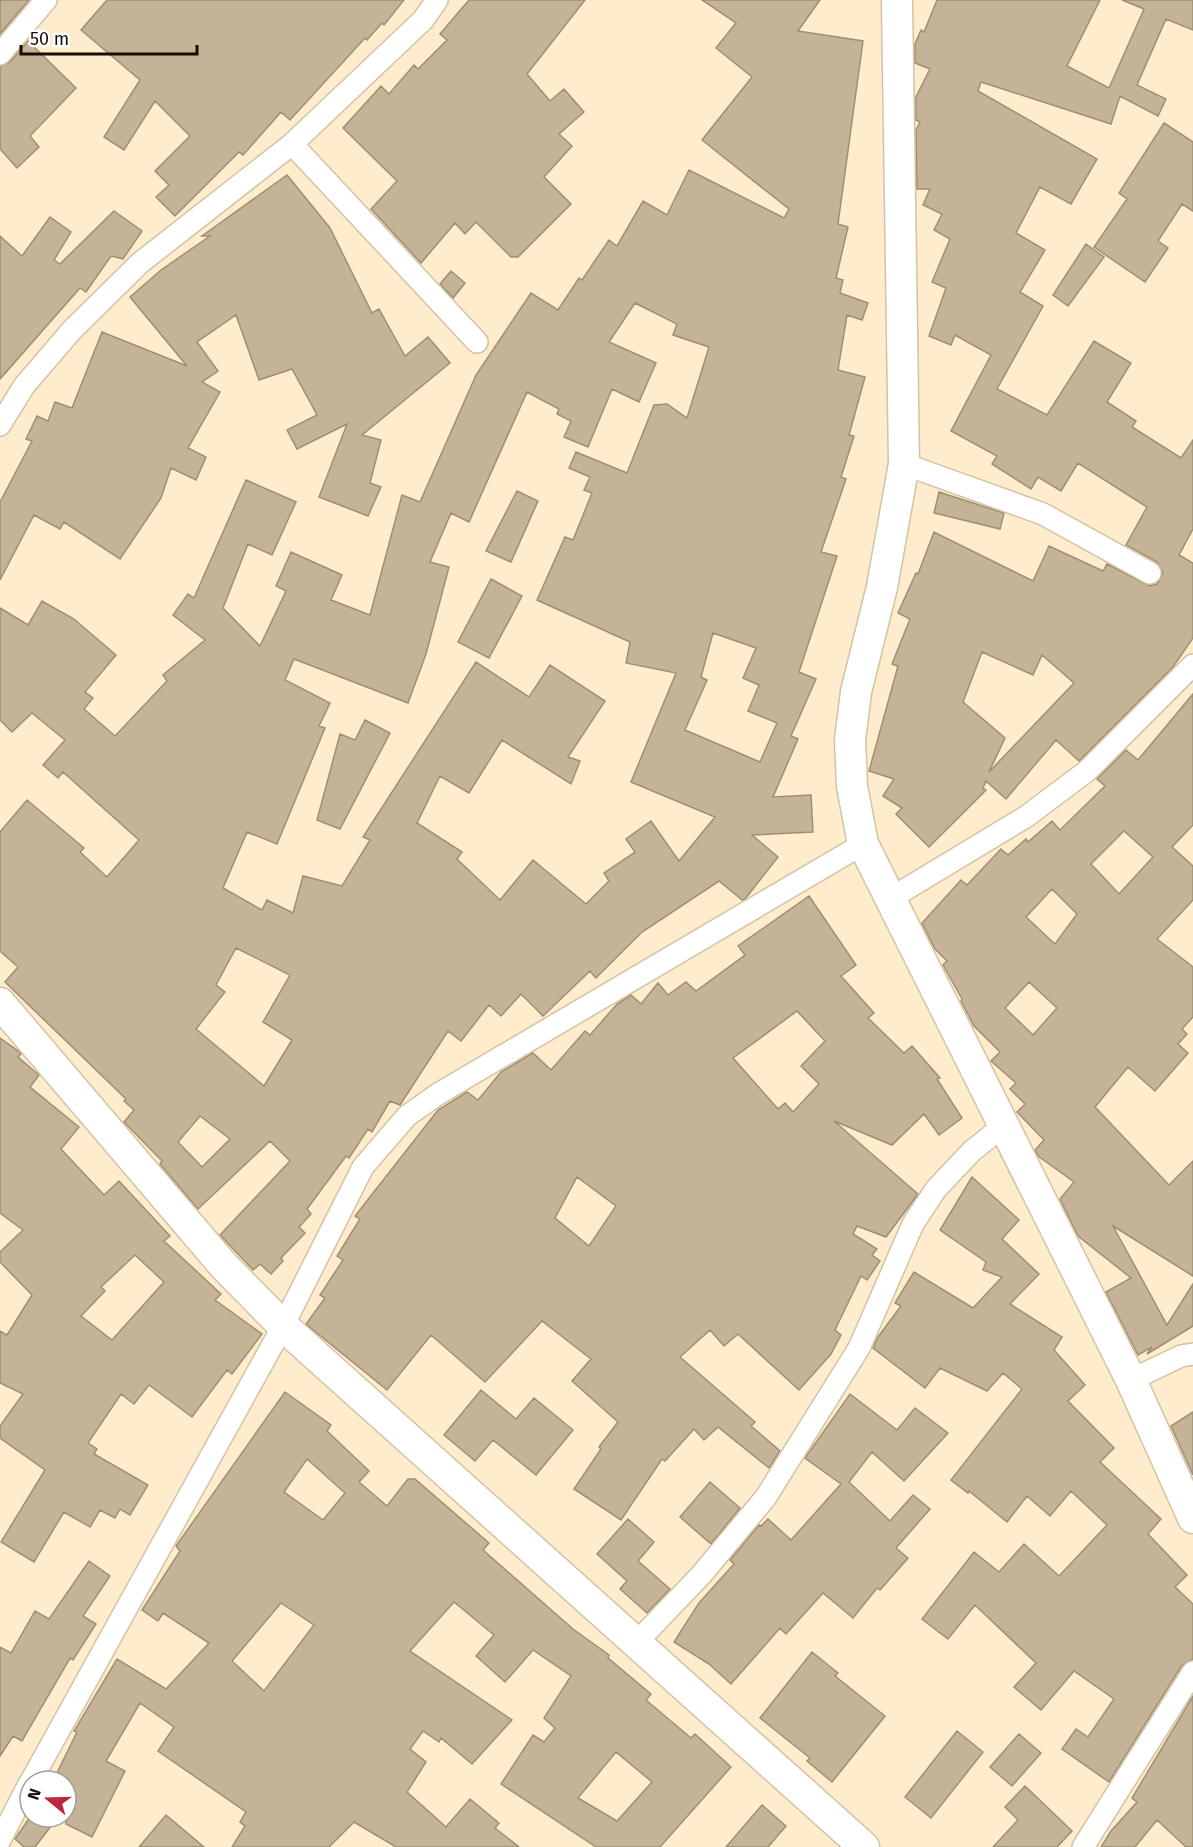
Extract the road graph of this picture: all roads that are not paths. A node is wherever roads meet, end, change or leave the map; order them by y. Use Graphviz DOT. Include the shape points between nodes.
graph roads {
  1 [pos="46,0"];
  2 [pos="437,0"];
  3 [pos="897,0"];
  4 [pos="0,54"];
  5 [pos="292,144"];
  6 [pos="477,342"];
  7 [pos="0,425"];
  8 [pos="904,464"];
  9 [pos="1150,573"];
  10 [pos="1193,665"];
  11 [pos="863,844"];
  12 [pos="888,900"];
  13 [pos="0,1003"];
  14 [pos="1003,1126"];
  15 [pos="283,1326"];
  16 [pos="1193,1354"];
  17 [pos="1131,1380"];
  18 [pos="1193,1518"];
  19 [pos="636,1643"];
  20 [pos="1193,1672"];
  21 [pos="37,1769"];
  22 [pos="18,1805"];
  23 [pos="0,1840"];
  24 [pos="864,1847"];
  25 [pos="1083,1847"];
  1 -- 4 [label="street"];
  2 -- 5 [label="street" via="423,20"];
  3 -- 8 [label="street"];
  5 -- 6 [label="street"];
  5 -- 7 [label="street" via="140,263 65,338 24,386"];
  8 -- 9 [label="street" via="1043,514"];
  8 -- 11 [label="street" via="882,587 856,692 850,740 852,786"];
  10 -- 12 [label="street" via="1087,771 1027,816"];
  11 -- 12 [label="street"];
  11 -- 15 [label="street" via="438,1094 407,1116 363,1167"];
  12 -- 14 [label="street"];
  13 -- 15 [label="street" via="224,1266"];
  14 -- 17 [label="street"];
  14 -- 19 [label="street" via="972,1151 936,1189 912,1224 859,1348 766,1497 701,1575"];
  15 -- 19 [label="street"];
  15 -- 21 [label="street"];
  16 -- 17 [label="street"];
  17 -- 18 [label="street"];
  19 -- 24 [label="street"];
  20 -- 25 [label="street"];
  22 -- 23 [label="street"];
}
